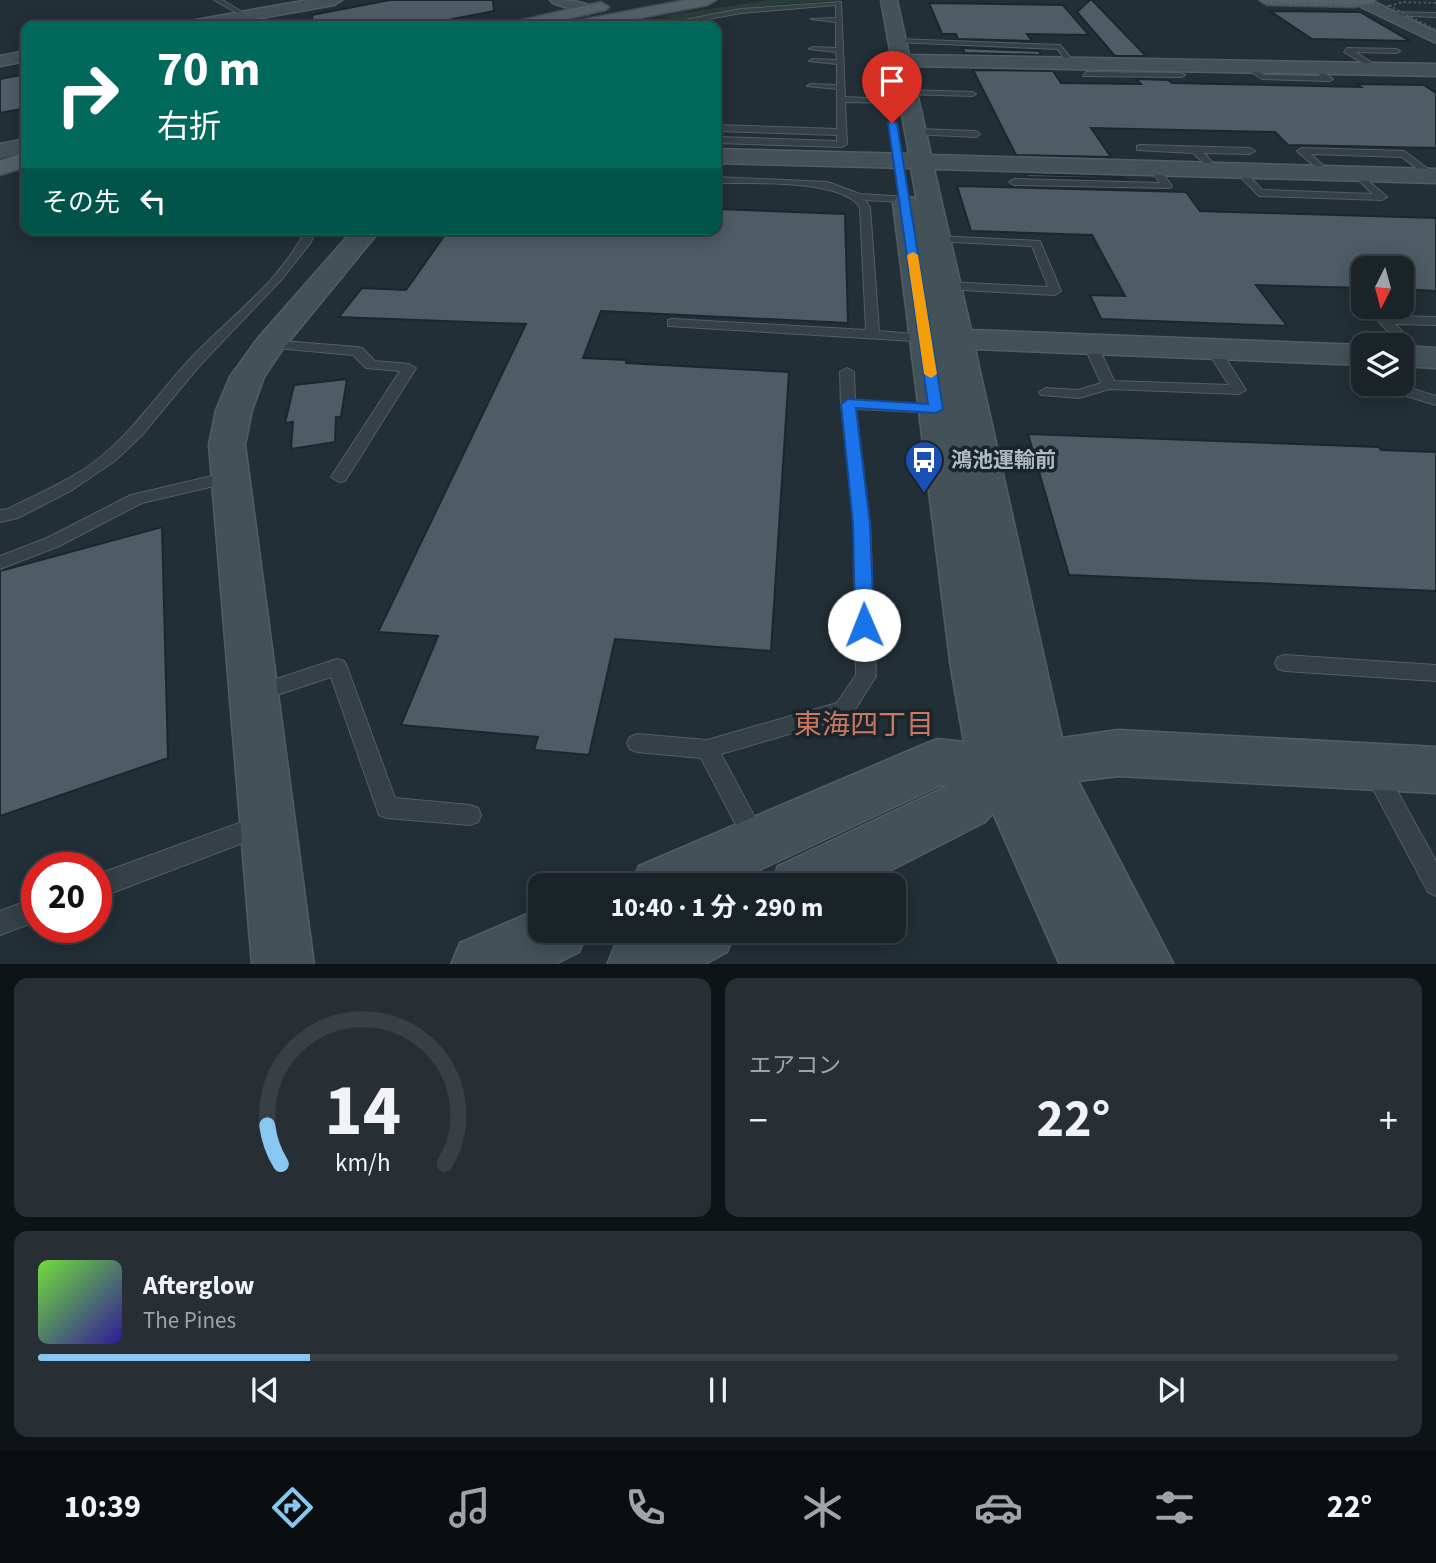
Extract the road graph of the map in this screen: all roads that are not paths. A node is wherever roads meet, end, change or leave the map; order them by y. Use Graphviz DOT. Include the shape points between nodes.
graph roads {
  1 [pos="217,0"];
  2 [pos="334,0"];
  3 [pos="558,0"];
  4 [pos="874,0"];
  5 [pos="889,0"];
  6 [pos="1265,1"];
  7 [pos="1365,1"];
  8 [pos="637,6"];
  9 [pos="1422,6"];
  10 [pos="708,8"];
  11 [pos="589,10"];
  12 [pos="1389,10"];
  13 [pos="737,12"];
  14 [pos="782,13"];
  15 [pos="1436,14"];
  16 [pos="246,16"];
  17 [pos="814,17"];
  18 [pos="747,18"];
  19 [pos="218,21"];
  20 [pos="538,21"];
  21 [pos="591,21"];
  22 [pos="665,21"];
  23 [pos="678,21"];
  24 [pos="839,21"];
  25 [pos="814,28"];
  26 [pos="1436,38"];
  27 [pos="827,39"];
  28 [pos="839,39"];
  29 [pos="813,49"];
  30 [pos="840,50"];
  31 [pos="899,50"];
  32 [pos="1396,51"];
  33 [pos="21,57"];
  34 [pos="0,61"];
  35 [pos="813,61"];
  36 [pos="840,62"];
  37 [pos="1129,69"];
  38 [pos="1376,69"];
  39 [pos="1434,71"];
  40 [pos="1181,75"];
  41 [pos="831,76"];
  42 [pos="840,76"];
  43 [pos="811,86"];
  44 [pos="840,87"];
  45 [pos="972,94"];
  46 [pos="898,97"];
  47 [pos="841,99"];
  48 [pos="721,128"];
  49 [pos="841,132"];
  50 [pos="976,134"];
  51 [pos="721,141"];
  52 [pos="1140,148"];
  53 [pos="759,150"];
  54 [pos="1196,150"];
  55 [pos="912,153"];
  56 [pos="721,155"];
  57 [pos="1245,161"];
  58 [pos="1155,169"];
  59 [pos="1215,171"];
  60 [pos="1326,173"];
  61 [pos="1357,174"];
  62 [pos="1434,176"];
  63 [pos="721,180"];
  64 [pos="1014,182"];
  65 [pos="858,197"];
  66 [pos="904,199"];
  67 [pos="310,235"];
  68 [pos="363,235"];
  69 [pos="937,239"];
  70 [pos="946,286"];
  71 [pos="1436,321"];
  72 [pos="672,323"];
  73 [pos="873,334"];
  74 [pos="941,339"];
  75 [pos="271,344"];
  76 [pos="1091,345"];
  77 [pos="1213,349"];
  78 [pos="1351,355"];
  79 [pos="1419,357"];
  80 [pos="847,372"];
  81 [pos="1108,385"];
  82 [pos="1046,393"];
  83 [pos="1414,394"];
  84 [pos="1436,401"];
  85 [pos="848,404"];
  86 [pos="936,409"];
  87 [pos="229,477"];
  88 [pos="339,477"];
  89 [pos="0,516"];
  90 [pos="0,563"];
  91 [pos="1285,663"];
  92 [pos="1436,673"];
  93 [pos="253,695"];
  94 [pos="637,743"];
  95 [pos="707,748"];
  96 [pos="1022,766"];
  97 [pos="1372,767"];
  98 [pos="1436,770"];
  99 [pos="470,815"];
  100 [pos="267,824"];
  101 [pos="758,842"];
  102 [pos="689,873"];
  103 [pos="825,873"];
  104 [pos="112,881"];
  105 [pos="1436,884"];
  106 [pos="21,915"];
  107 [pos="0,923"];
  108 [pos="530,943"];
  109 [pos="681,943"];
  110 [pos="283,964"];
  111 [pos="482,964"];
  112 [pos="638,964"];
  113 [pos="1092,964"];
  114 [pos="1143,964"];
  1 -- 16 [label="lane"];
  2 -- 16 [label="street"];
  3 -- 11 [label="street"];
  4 -- 46 [label="street"];
  5 -- 31 [label="street"];
  6 -- 7 [label="main road"];
  7 -- 12 [label="street"];
  8 -- 10 [label="main road"];
  8 -- 11 [label="main road"];
  8 -- 21 [label="main road"];
  8 -- 22 [label="lane"];
  9 -- 15 [label="lane"];
  10 -- 13 [label="lane"];
  10 -- 18 [label="lane"];
  10 -- 23 [label="lane"];
  11 -- 20 [label="main road"];
  12 -- 15 [label="lane"];
  12 -- 26 [label="street"];
  13 -- 14 [label="lane"];
  13 -- 24 [label="lane" via="839,3"];
  16 -- 19 [label="street"];
  17 -- 24 [label="lane"];
  24 -- 25 [label="lane"];
  24 -- 28 [label="lane"];
  27 -- 28 [label="lane"];
  28 -- 30 [label="lane"];
  29 -- 30 [label="lane"];
  30 -- 36 [label="lane"];
  31 -- 37 [label="street"];
  31 -- 46 [label="street"];
  32 -- 38 [label="lane" via="1347,51"];
  33 -- 34 [label="street"];
  35 -- 36 [label="lane"];
  36 -- 42 [label="lane"];
  37 -- 38 [label="street"];
  37 -- 40 [label="lane"];
  38 -- 39 [label="street"];
  41 -- 42 [label="lane"];
  42 -- 44 [label="lane"];
  43 -- 44 [label="lane"];
  44 -- 47 [label="lane"];
  45 -- 46 [label="lane"];
  46 -- 47 [label="lane"];
  46 -- 55 [label="street"];
  47 -- 49 [label="lane"];
  48 -- 49 [label="lane"];
  49 -- 53 [label="lane" via="842,144"];
  50 -- 55 [label="lane"];
  51 -- 53 [label="lane"];
  52 -- 54 [label="lane"];
  53 -- 55 [label="street"];
  53 -- 56 [label="street"];
  54 -- 57 [label="lane"];
  54 -- 59 [label="lane"];
  55 -- 58 [label="street"];
  55 -- 66 [label="street"];
  55 -- 69 [label="street"];
  57 -- 59 [label="street"];
  57 -- 60 [label="street"];
  57 -- 61 [label="lane" via="1259,193 1382,197"];
  58 -- 59 [label="street"];
  58 -- 64 [label="lane" via="1167,186"];
  60 -- 61 [label="street"];
  60 -- 62 [label="lane" via="1302,151 1404,154"];
  61 -- 62 [label="street"];
  63 -- 65 [label="lane" via="828,184"];
  65 -- 66 [label="lane"];
  65 -- 73 [label="lane" via="865,207"];
  66 -- 74 [label="street"];
  67 -- 89 [label="lane" via="125,443 97,468 12,514"];
  68 -- 75 [label="street"];
  69 -- 70 [label="street"];
  69 -- 70 [label="lane" via="1036,243 1055,290"];
  70 -- 74 [label="street"];
  71 -- 79 [label="lane" via="1384,320"];
  72 -- 73 [label="lane"];
  73 -- 74 [label="lane"];
  74 -- 76 [label="street"];
  74 -- 86 [label="street"];
  74 -- 96 [label="street" via="1032,718"];
  75 -- 87 [label="street" via="247,377 234,410 227,445"];
  75 -- 88 [label="lane" via="358,351 371,365 409,368"];
  76 -- 77 [label="street"];
  76 -- 81 [label="lane"];
  77 -- 78 [label="street"];
  77 -- 81 [label="lane" via="1239,390"];
  80 -- 85 [label="lane"];
  81 -- 82 [label="lane" via="1079,394"];
  83 -- 84 [label="lane"];
  85 -- 86 [label="lane"];
  85 -- 95 [label="lane" via="862,524 866,676 844,710"];
  86 -- 96 [label="street" via="981,707"];
  87 -- 90 [label="lane" via="137,499"];
  87 -- 93 [label="street"];
  91 -- 92 [label="lane"];
  93 -- 99 [label="lane" via="337,667 387,808"];
  93 -- 100 [label="street"];
  94 -- 95 [label="lane"];
  95 -- 101 [label="lane"];
  96 -- 97 [label="street" via="1118,753"];
  96 -- 101 [label="street" via="938,762"];
  96 -- 103 [label="street" via="966,804"];
  96 -- 113 [label="street"];
  96 -- 114 [label="street" via="1069,819"];
  97 -- 98 [label="street"];
  97 -- 105 [label="lane"];
  100 -- 104 [label="lane"];
  100 -- 110 [label="street"];
  101 -- 102 [label="street"];
  106 -- 107 [label="lane"];
  108 -- 111 [label="street"];
  109 -- 112 [label="street"];
}
